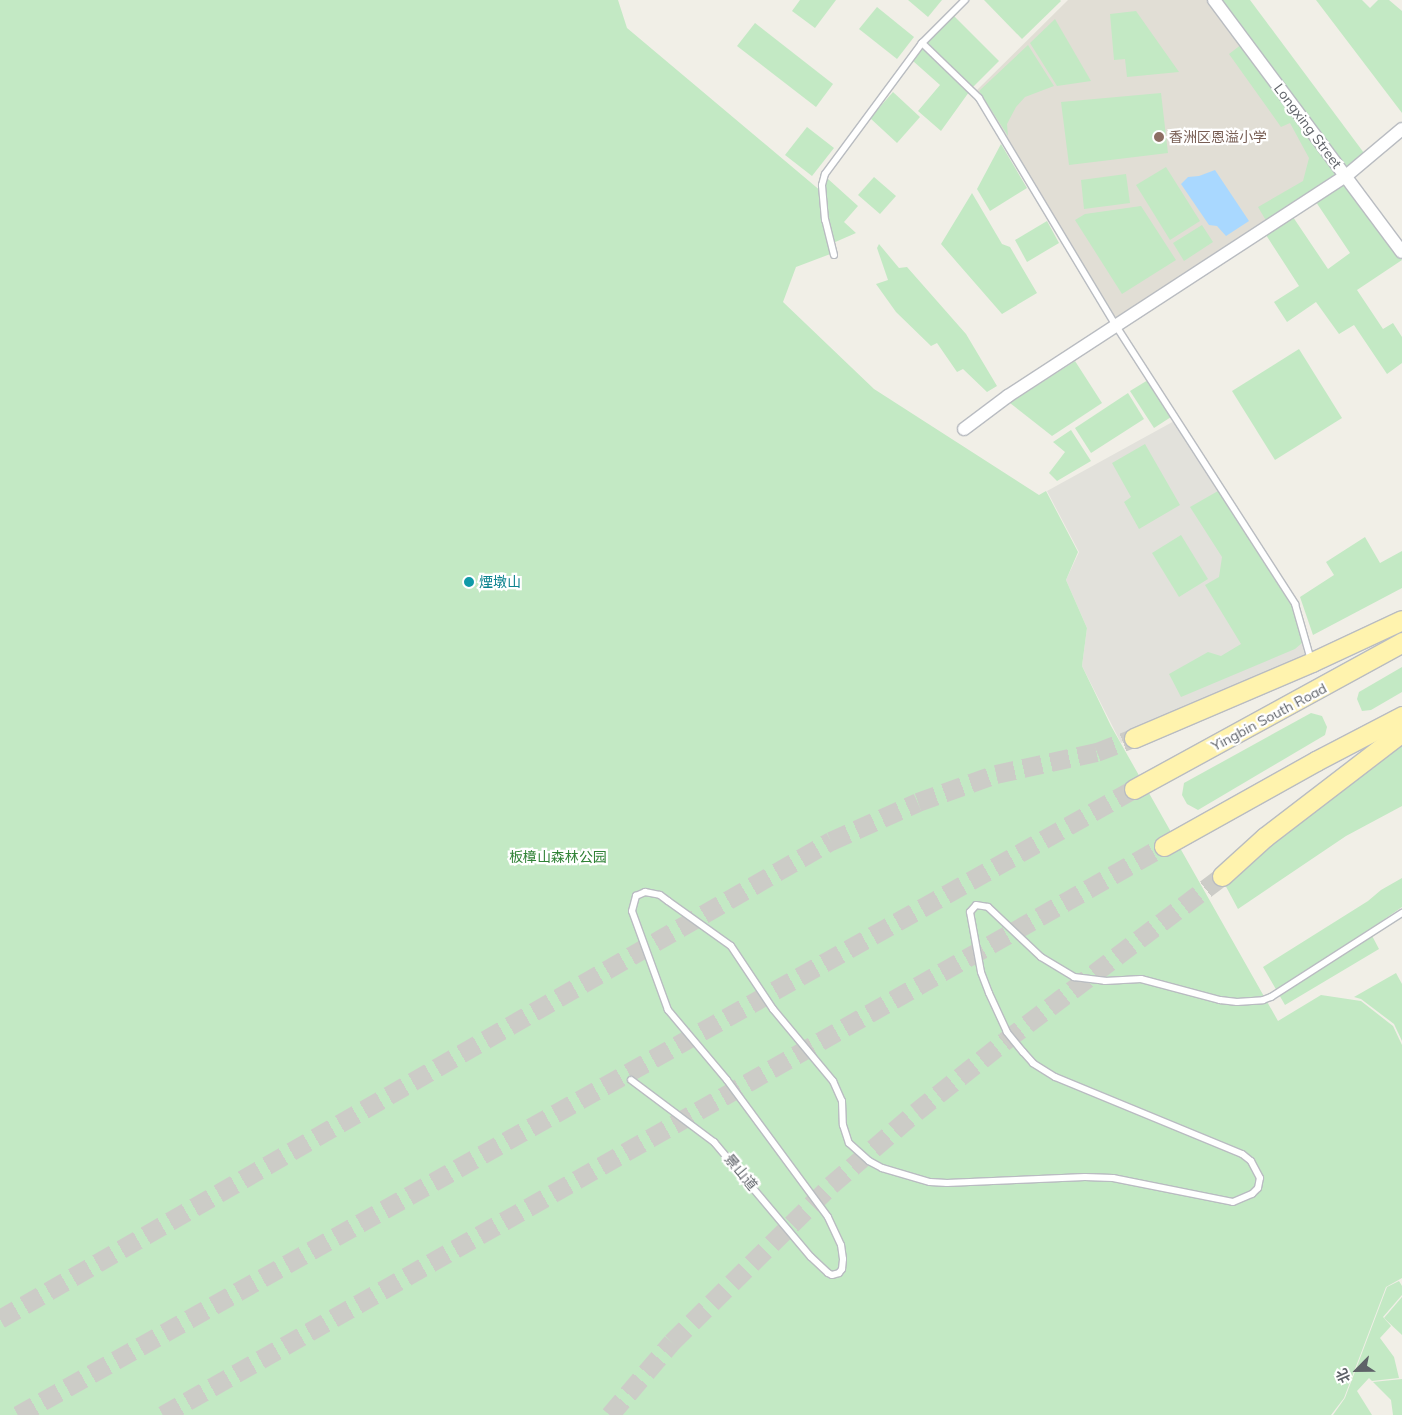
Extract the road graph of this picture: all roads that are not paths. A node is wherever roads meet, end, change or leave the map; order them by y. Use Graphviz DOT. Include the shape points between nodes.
graph roads {
  1 [pos="965,0"];
  2 [pos="1214,0"];
  3 [pos="922,43"];
  4 [pos="1402,129"];
  5 [pos="1346,176"];
  6 [pos="1402,252"];
  7 [pos="834,255"];
  8 [pos="1116,326"];
  9 [pos="964,429"];
  10 [pos="1402,620"];
  11 [pos="1402,642"];
  12 [pos="1312,662"];
  13 [pos="1402,716"];
  14 [pos="1402,732"];
  15 [pos="1134,738"];
  16 [pos="1134,789"];
  17 [pos="1164,846"];
  18 [pos="1222,876"];
  19 [pos="1402,913"];
  20 [pos="631,1080"];
  1 -- 3 [label="lane"];
  2 -- 5 [label="street, Longxing Street"];
  3 -- 7 [label="lane" via="825,174 822,186 825,220"];
  3 -- 8 [label="lane" via="979,98"];
  4 -- 5 [label="street"];
  5 -- 6 [label="street, Longxing Street"];
  5 -- 8 [label="street"];
  8 -- 9 [label="street" via="1008,396"];
  8 -- 12 [label="lane" via="1295,604"];
  10 -- 12 [label="main road"];
  11 -- 16 [label="main road, Yingbin South Road"];
  12 -- 15 [label="main road"];
  13 -- 17 [label="main road"];
  14 -- 18 [label="main road" via="1273,831"];
  19 -- 20 [label="lane, 景山道" via="1271,997 1237,1002 1141,978 1105,981 1074,977 1041,957 988,907 976,905 970,912 989,993 1000,1019 1023,1052 1033,1063 1055,1077 1242,1154 1251,1161 1260,1178 1258,1188 1252,1194 1233,1202 1113,1178 946,1183 930,1182 882,1168 850,1143 843,1125 842,1101 833,1081 773,1009 731,946 660,896 645,892 636,896 633,902 634,917 668,1010 727,1080 828,1217 841,1245 842,1269 828,1274 810,1257 714,1142"];
}
